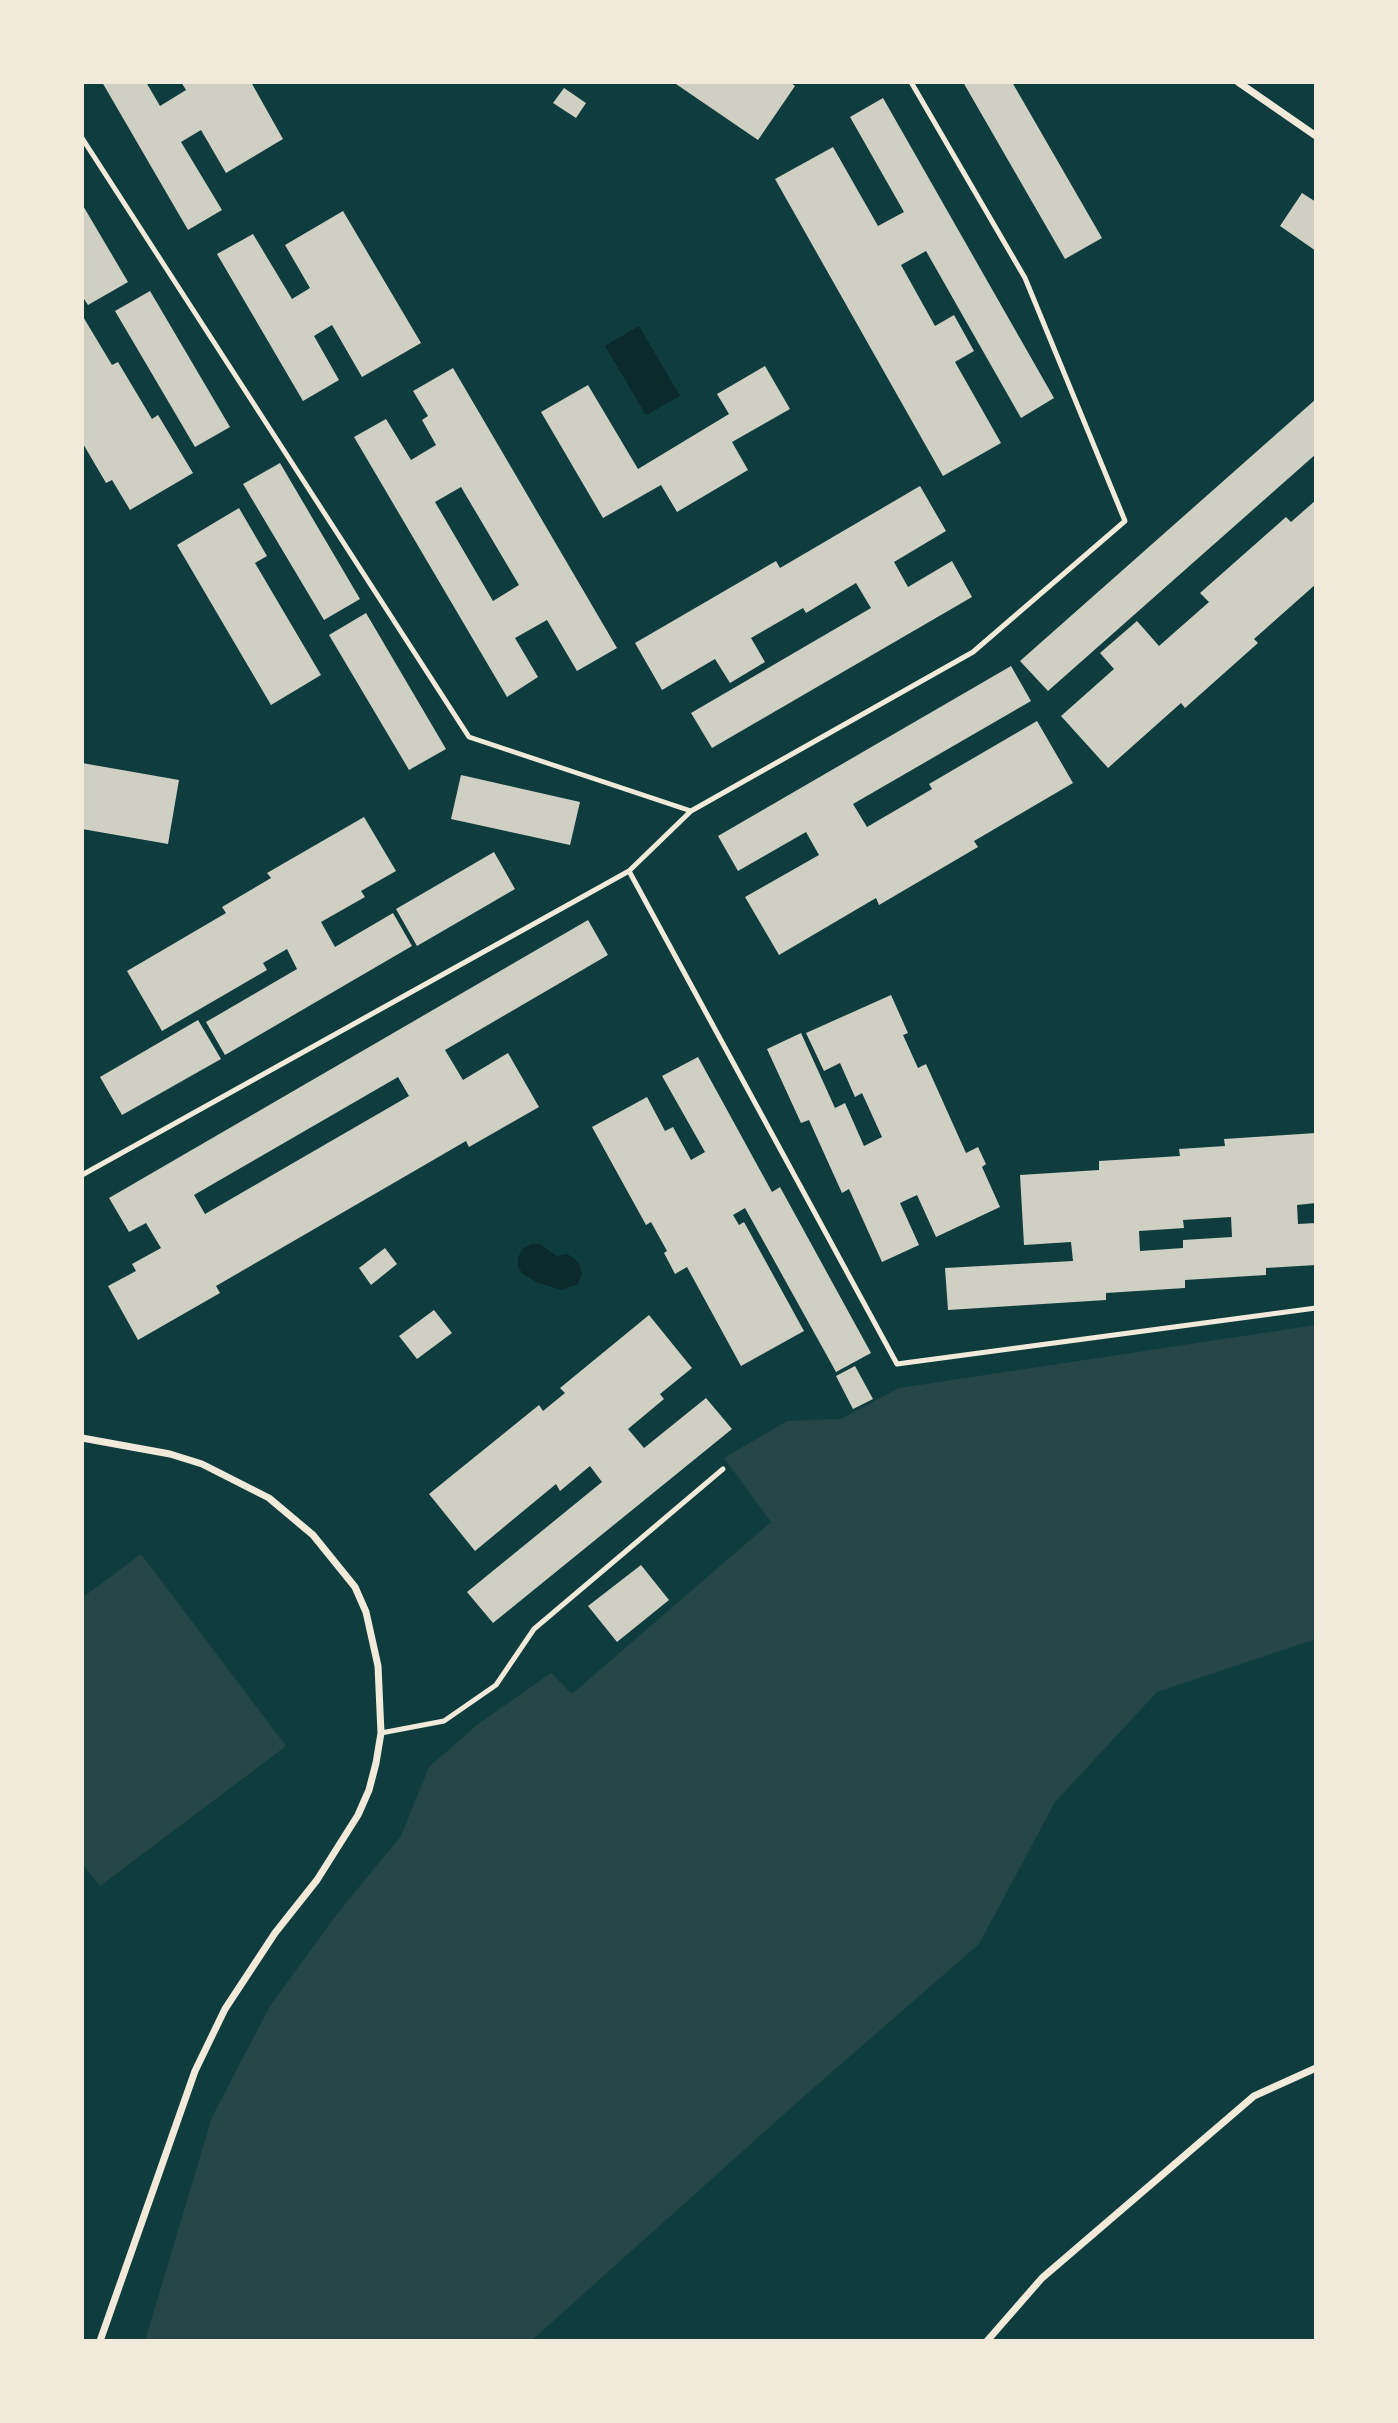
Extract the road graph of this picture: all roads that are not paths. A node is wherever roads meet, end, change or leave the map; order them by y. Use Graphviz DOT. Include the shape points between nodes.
graph roads {
  1 [pos="911,82"];
  2 [pos="1238,82"];
  3 [pos="1316,136"];
  4 [pos="82,138"];
  5 [pos="691,811"];
  6 [pos="629,871"];
  7 [pos="82,1175"];
  8 [pos="1316,1308"];
  9 [pos="82,1438"];
  10 [pos="723,1469"];
  11 [pos="381,1733"];
  12 [pos="1316,2068"];
  13 [pos="100,2341"];
  14 [pos="987,2341"];
  1 -- 5 [label="lane" via="1025,278 1125,521 973,652"];
  2 -- 3 [label="street"];
  4 -- 5 [label="lane" via="469,737"];
  5 -- 6 [label="lane"];
  6 -- 7 [label="lane"];
  6 -- 8 [label="lane" via="897,1364"];
  9 -- 11 [label="street" via="202,1464 269,1498 313,1535 355,1587 366,1612 378,1666"];
  10 -- 11 [label="lane" via="534,1629 496,1685 444,1721"];
  11 -- 13 [label="street" via="374,1772 358,1815 225,2010 195,2071"];
  12 -- 14 [label="street" via="1254,2096 1042,2278"];
}
